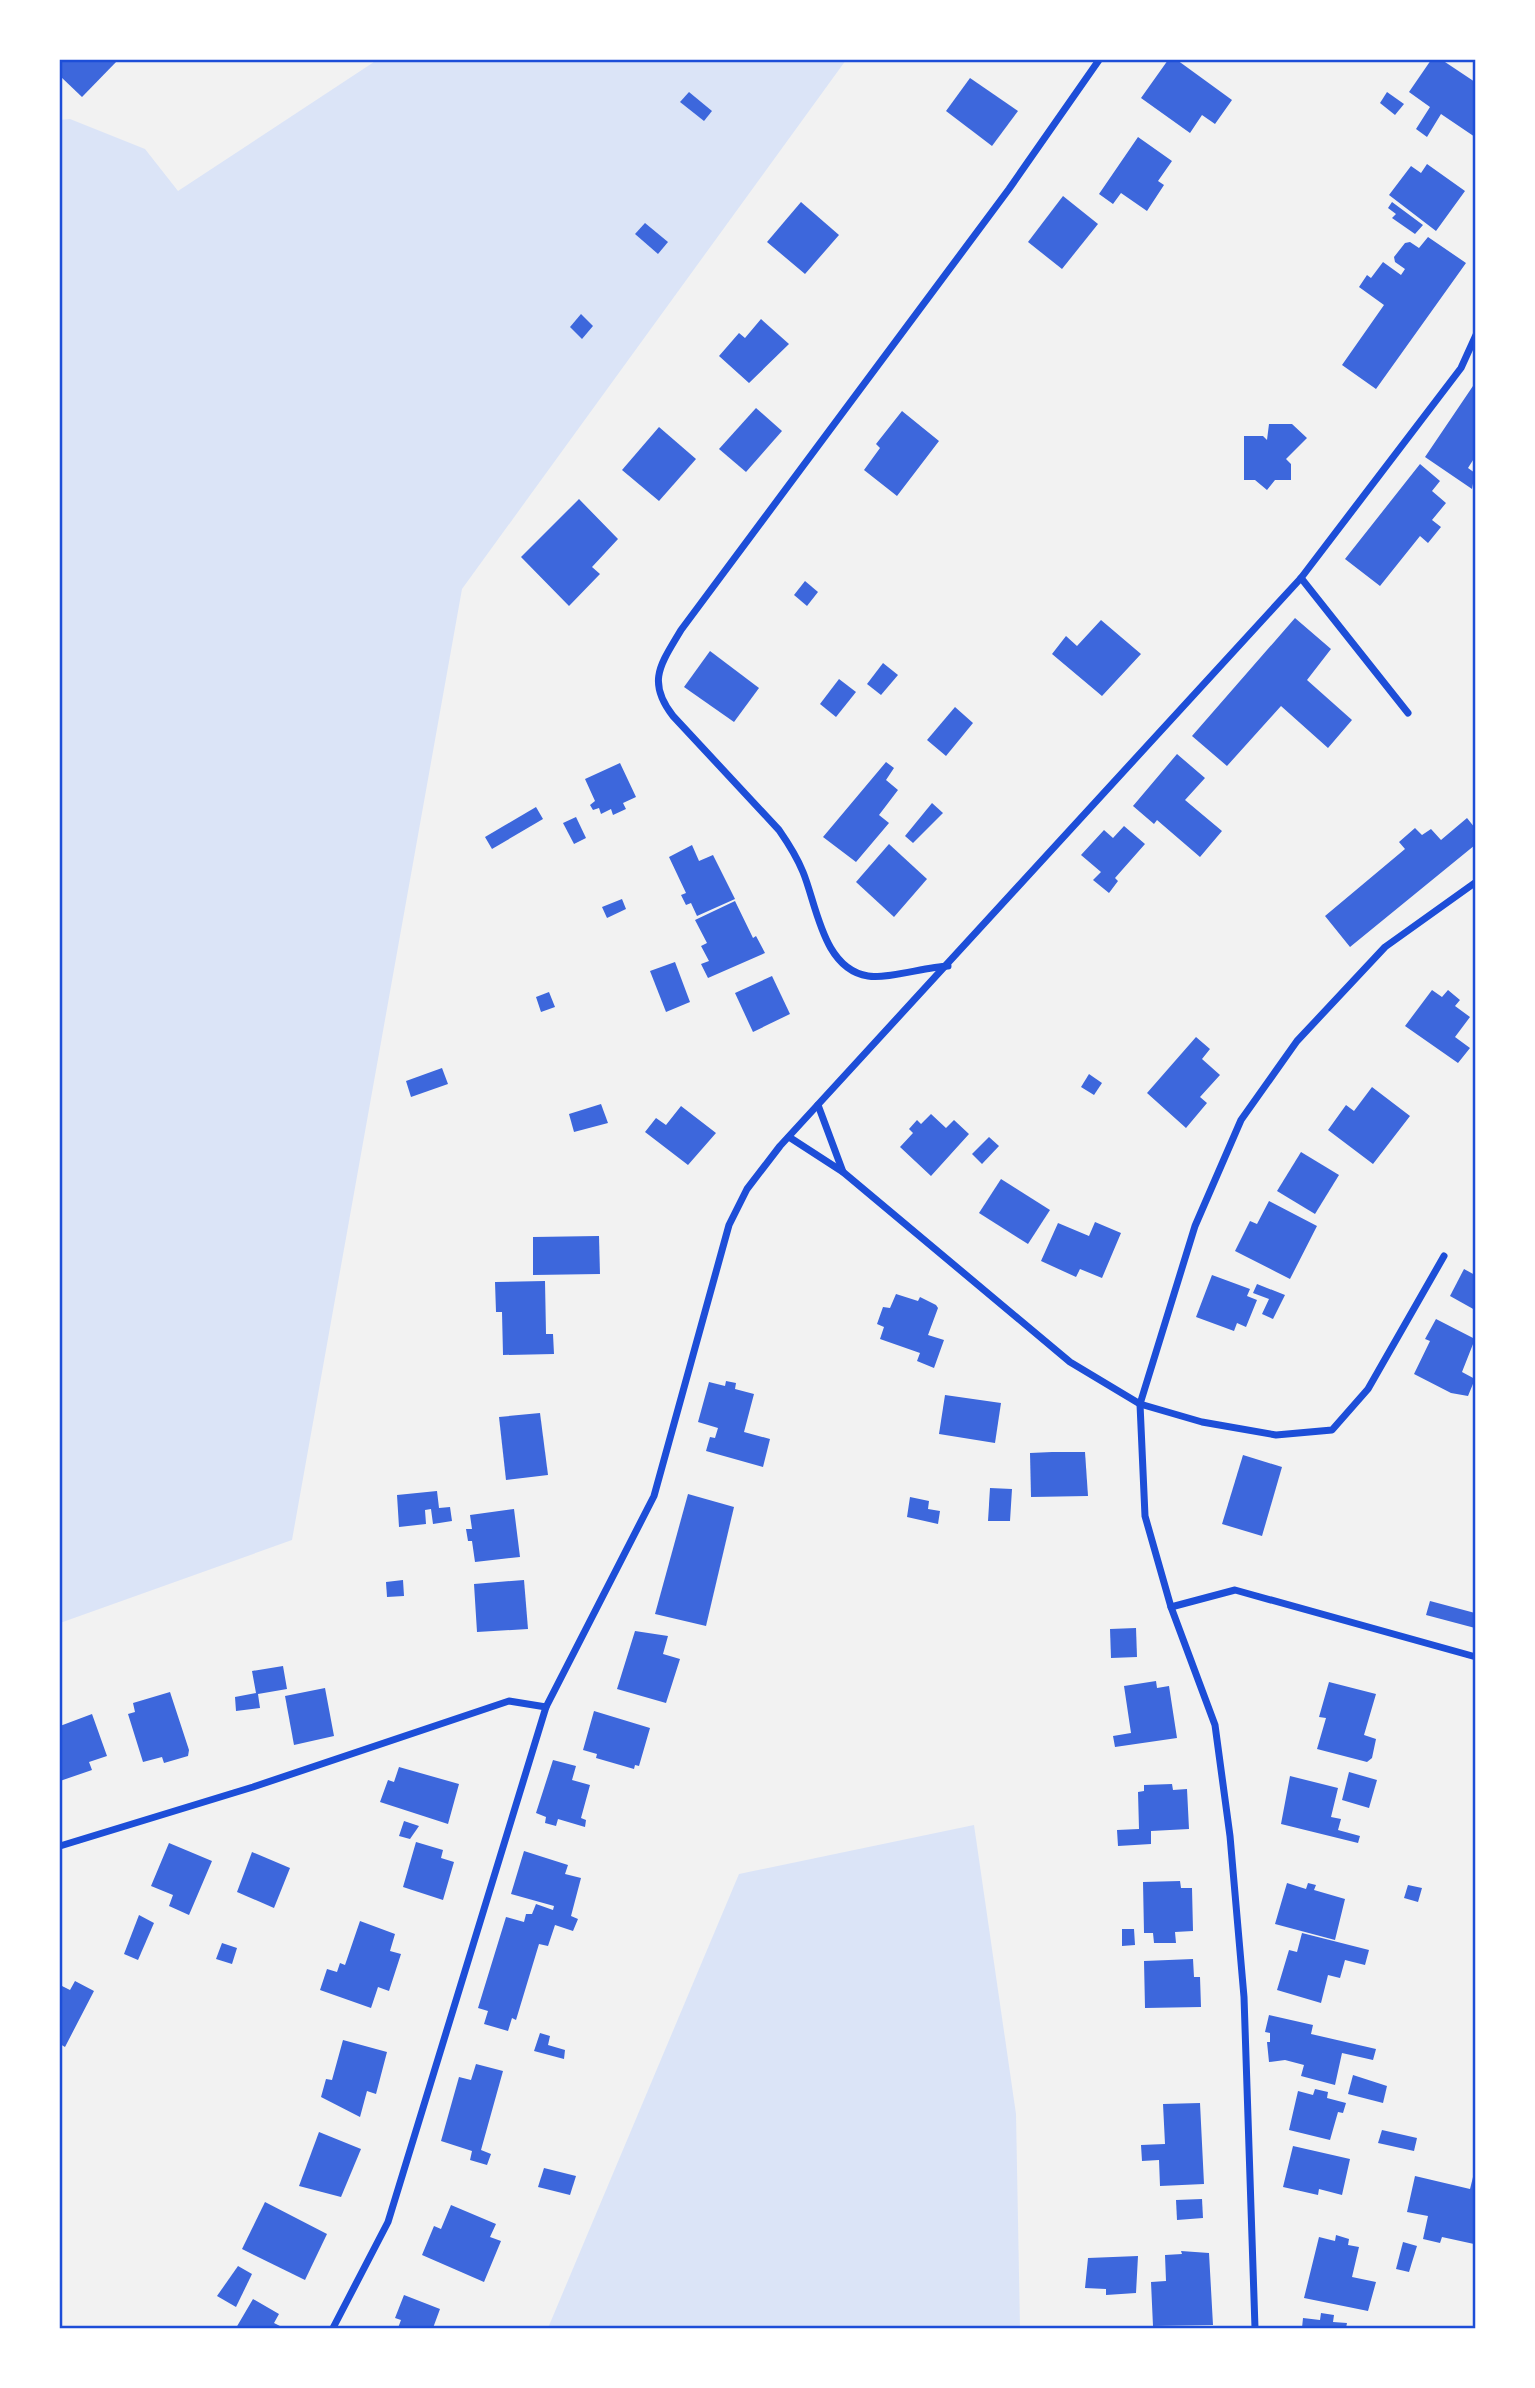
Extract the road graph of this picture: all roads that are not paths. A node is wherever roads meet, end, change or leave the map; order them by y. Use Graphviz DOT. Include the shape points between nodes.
graph roads {
  1 [pos="1098,60"];
  2 [pos="1475,335"];
  3 [pos="1301,578"];
  4 [pos="1408,713"];
  5 [pos="1475,882"];
  6 [pos="948,966"];
  7 [pos="818,1105"];
  8 [pos="789,1137"];
  9 [pos="843,1172"];
  10 [pos="1444,1256"];
  11 [pos="1140,1404"];
  12 [pos="1171,1607"];
  13 [pos="1475,1657"];
  14 [pos="546,1707"];
  15 [pos="60,1846"];
  16 [pos="333,2329"];
  17 [pos="1255,2329"];
  1 -- 6 [label="street" via="1001,199 681,630 657,677 663,704 779,830 802,871 825,937 842,963 869,976"];
  2 -- 3 [label="street" via="1461,368"];
  3 -- 4 [label="street"];
  3 -- 6 [label="street"];
  5 -- 11 [label="street" via="1385,947 1297,1041 1241,1120 1195,1226"];
  6 -- 7 [label="street"];
  7 -- 8 [label="street"];
  7 -- 9 [label="street"];
  8 -- 9 [label="street"];
  8 -- 14 [label="street" via="747,1189 729,1225 654,1496"];
  9 -- 11 [label="street" via="1070,1362"];
  10 -- 11 [label="street" via="1368,1388 1332,1430 1276,1435 1202,1422"];
  11 -- 12 [label="street" via="1145,1516"];
  12 -- 13 [label="street" via="1235,1591"];
  12 -- 17 [label="street" via="1215,1725 1230,1836 1244,1997"];
  14 -- 15 [label="street" via="509,1701"];
  14 -- 16 [label="street" via="388,2222"];
}
